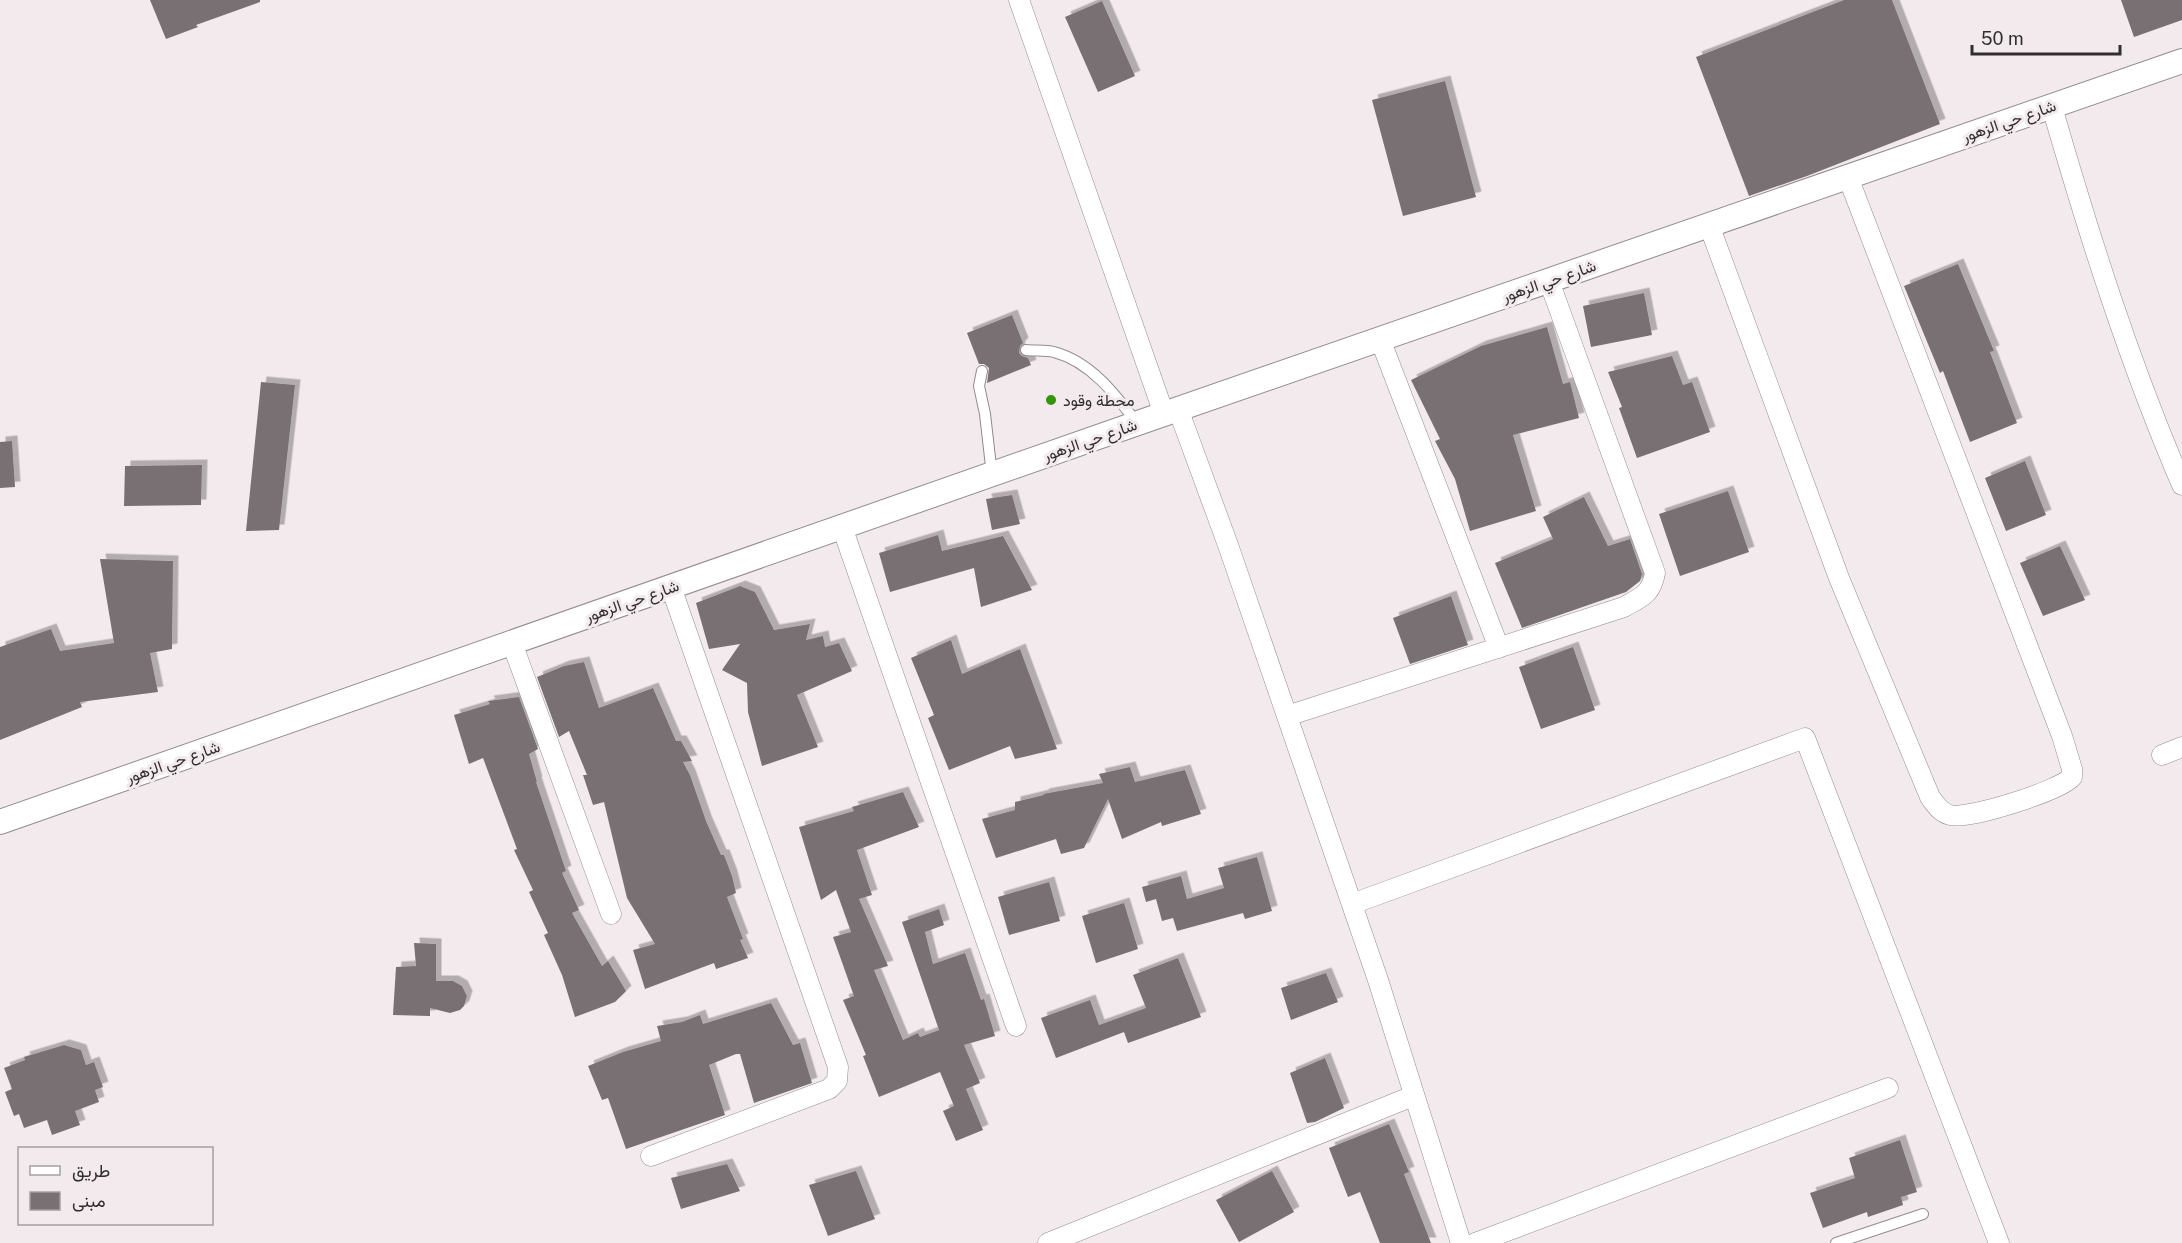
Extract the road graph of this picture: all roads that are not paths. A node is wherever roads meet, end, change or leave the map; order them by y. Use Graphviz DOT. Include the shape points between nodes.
graph roads {
  1 [pos="1019,0"];
  2 [pos="2182,61"];
  3 [pos="2052,106"];
  4 [pos="1848,177"];
  5 [pos="1709,225"];
  6 [pos="1550,280"];
  7 [pos="1380,339"];
  8 [pos="1026,350"];
  9 [pos="982,371"];
  10 [pos="1171,412"];
  11 [pos="1138,423"];
  12 [pos="992,475"];
  13 [pos="2182,485"];
  14 [pos="842,527"];
  15 [pos="671,587"];
  16 [pos="512,643"];
  17 [pos="1499,648"];
  18 [pos="1287,716"];
  19 [pos="2182,747"];
  20 [pos="2162,754"];
  21 [pos="0,822"];
  22 [pos="1352,904"];
  23 [pos="611,914"];
  24 [pos="1016,1026"];
  25 [pos="1888,1088"];
  26 [pos="1413,1096"];
  27 [pos="651,1156"];
  28 [pos="1923,1214"];
  29 [pos="1077,1238"];
  30 [pos="1048,1243"];
  31 [pos="1461,1243"];
  32 [pos="1475,1243"];
  33 [pos="1836,1243"];
  34 [pos="1999,1243"];
  1 -- 10 [label="street"];
  2 -- 3 [label="street, شارع حي الزهور"];
  3 -- 4 [label="street, شارع حي الزهور"];
  3 -- 13 [label="street" via="2088,232 2135,369"];
  4 -- 5 [label="street, شارع حي الزهور"];
  4 -- 5 [label="street" via="2062,736 2072,777 2057,788 1973,815 1952,816 1939,810 1930,797 1839,578"];
  5 -- 6 [label="street, شارع حي الزهور"];
  6 -- 7 [label="street, شارع حي الزهور"];
  6 -- 17 [label="street" via="1654,573 1653,586 1624,607"];
  7 -- 10 [label="street, شارع حي الزهور"];
  7 -- 17 [label="street"];
  8 -- 11 [label="lane" via="1051,351 1072,358 1108,386"];
  9 -- 12 [label="lane" via="979,386"];
  10 -- 11 [label="street, شارع حي الزهور"];
  10 -- 18 [label="street"];
  11 -- 12 [label="street, شارع حي الزهور"];
  12 -- 14 [label="street, شارع حي الزهور"];
  14 -- 15 [label="street, شارع حي الزهور"];
  14 -- 24 [label="street"];
  15 -- 16 [label="street, شارع حي الزهور"];
  15 -- 27 [label="street" via="838,1067 837,1081 829,1089"];
  16 -- 21 [label="street, شارع حي الزهور"];
  16 -- 23 [label="street"];
  17 -- 18 [label="street"];
  18 -- 22 [label="street"];
  19 -- 20 [label="street"];
  22 -- 26 [label="street"];
  22 -- 34 [label="street" via="1805,738"];
  25 -- 32 [label="street"];
  26 -- 29 [label="street"];
  26 -- 31 [label="street"];
  28 -- 33 [label="lane"];
  29 -- 30 [label="street"];
}
